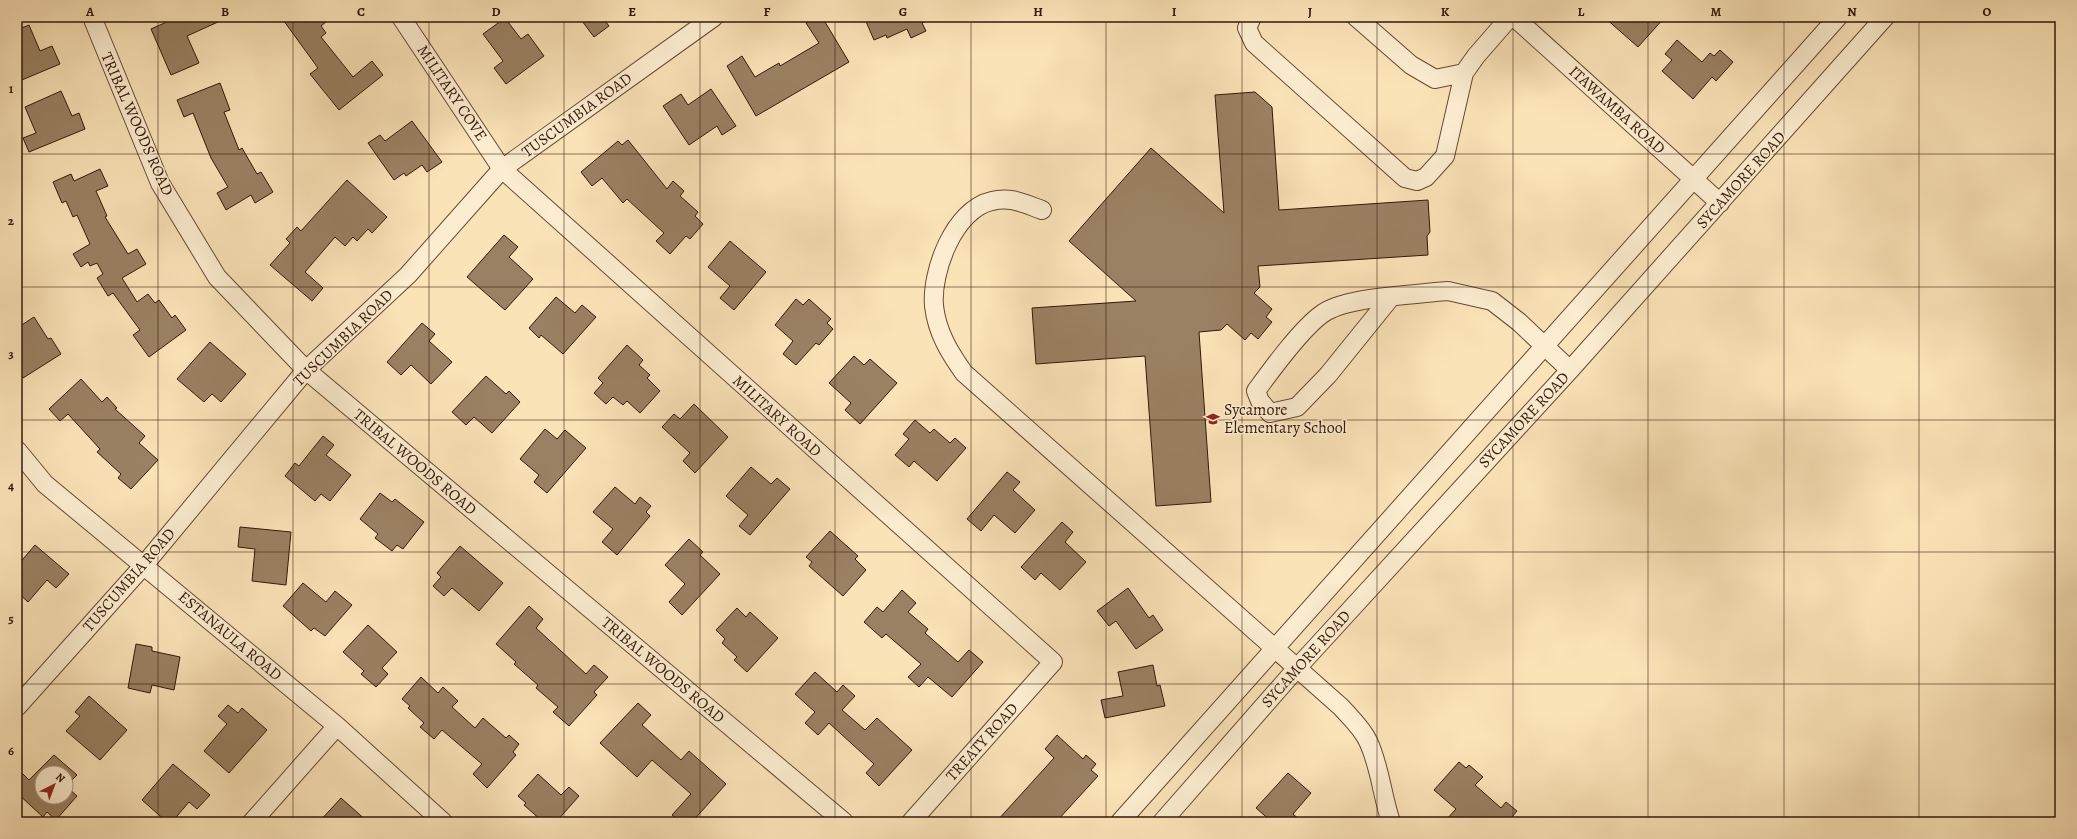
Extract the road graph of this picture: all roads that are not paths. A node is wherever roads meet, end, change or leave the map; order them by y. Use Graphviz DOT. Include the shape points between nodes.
graph roads {
  1 [pos="92,17"];
  2 [pos="401,17"];
  3 [pos="714,17"];
  4 [pos="1252,17"];
  5 [pos="1356,17"];
  6 [pos="1510,17"];
  7 [pos="1514,17"];
  8 [pos="1838,17"];
  9 [pos="1885,17"];
  10 [pos="1464,73"];
  11 [pos="502,169"];
  12 [pos="1694,180"];
  13 [pos="1720,203"];
  14 [pos="1042,210"];
  15 [pos="1391,297"];
  16 [pos="1544,347"];
  17 [pos="306,370"];
  18 [pos="1570,370"];
  19 [pos="17,450"];
  20 [pos="144,565"];
  21 [pos="1275,649"];
  22 [pos="1053,662"];
  23 [pos="1297,668"];
  24 [pos="17,707"];
  25 [pos="337,726"];
  26 [pos="252,822"];
  27 [pos="443,822"];
  28 [pos="844,822"];
  29 [pos="911,822"];
  30 [pos="1120,822"];
  31 [pos="1162,822"];
  32 [pos="1392,822"];
  1 -- 17 [label="street, TRIBAL WOODS ROAD" via="160,183 213,271"];
  2 -- 11 [label="street, MILITARY COVE"];
  3 -- 11 [label="street, TUSCUMBIA ROAD"];
  4 -- 10 [label="street" via="1247,28 1254,43 1405,178 1417,181 1426,177 1445,156"];
  5 -- 10 [label="street" via="1411,65 1435,79"];
  6 -- 10 [label="street"];
  7 -- 12 [label="street, ITAWAMBA ROAD"];
  8 -- 12 [label="street, SYCAMORE ROAD"];
  9 -- 13 [label="street, SYCAMORE ROAD"];
  11 -- 17 [label="street, TUSCUMBIA ROAD" via="408,275"];
  11 -- 22 [label="street, MILITARY ROAD"];
  12 -- 13 [label="street, ITAWAMBA ROAD"];
  12 -- 16 [label="street, SYCAMORE ROAD"];
  13 -- 18 [label="street, SYCAMORE ROAD"];
  14 -- 21 [label="street" via="1013,199 991,201 975,210 951,237 941,257 934,283 934,306 947,349 964,373"];
  15 -- 15 [label="street" via="1348,303 1322,314 1256,391 1270,413 1297,407 1328,375"];
  15 -- 16 [label="street" via="1448,291 1492,301 1519,322"];
  16 -- 18 [label="street"];
  16 -- 21 [label="street, SYCAMORE ROAD"];
  17 -- 20 [label="street, TUSCUMBIA ROAD"];
  17 -- 28 [label="street, TRIBAL WOODS ROAD"];
  18 -- 23 [label="street, SYCAMORE ROAD"];
  19 -- 20 [label="street, ESTANAULA ROAD" via="45,484"];
  20 -- 24 [label="street, TUSCUMBIA ROAD"];
  20 -- 25 [label="street, ESTANAULA ROAD"];
  21 -- 23 [label="street"];
  21 -- 30 [label="street, SYCAMORE ROAD"];
  22 -- 29 [label="street, TREATY ROAD"];
  23 -- 31 [label="street, SYCAMORE ROAD"];
  23 -- 32 [label="street" via="1341,707 1368,739"];
  25 -- 26 [label="street"];
  25 -- 27 [label="street, ESTANAULA ROAD"];
}
